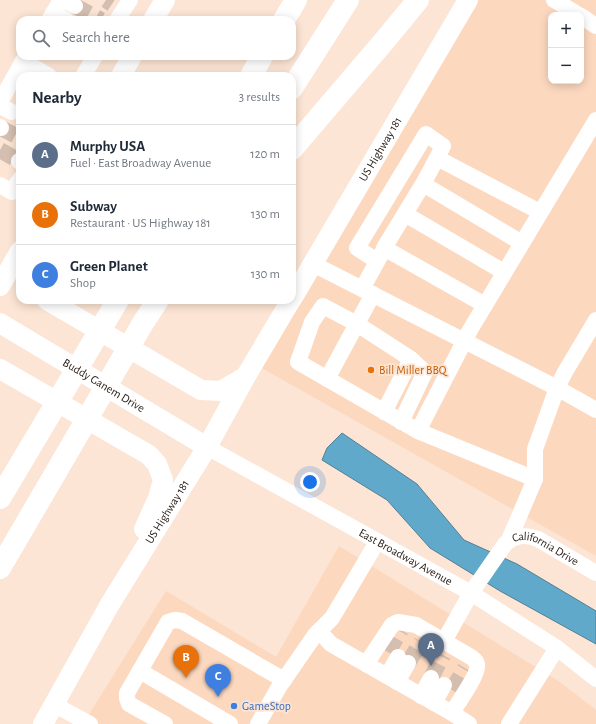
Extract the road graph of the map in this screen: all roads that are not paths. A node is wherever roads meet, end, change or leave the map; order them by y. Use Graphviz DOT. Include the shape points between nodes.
graph roads {
  1 [pos="165,0"];
  2 [pos="348,0"];
  3 [pos="418,0"];
  4 [pos="468,0"];
  5 [pos="554,0"];
  6 [pos="574,12"];
  7 [pos="155,16"];
  8 [pos="584,18"];
  9 [pos="596,26"];
  10 [pos="24,60"];
  11 [pos="28,60"];
  12 [pos="90,60"];
  13 [pos="130,60"];
  14 [pos="260,60"];
  15 [pos="18,72"];
  16 [pos="44,72"];
  17 [pos="85,72"];
  18 [pos="123,72"];
  19 [pos="252,72"];
  20 [pos="16,75"];
  21 [pos="296,82"];
  22 [pos="10,86"];
  23 [pos="4,106"];
  24 [pos="596,120"];
  25 [pos="296,143"];
  26 [pos="437,158"];
  27 [pos="423,184"];
  28 [pos="0,185"];
  29 [pos="16,186"];
  30 [pos="540,212"];
  31 [pos="404,214"];
  32 [pos="522,243"];
  33 [pos="381,254"];
  34 [pos="16,258"];
  35 [pos="313,264"];
  36 [pos="504,272"];
  37 [pos="0,286"];
  38 [pos="367,291"];
  39 [pos="296,292"];
  40 [pos="54,304"];
  41 [pos="115,304"];
  42 [pos="162,304"];
  43 [pos="289,304"];
  44 [pos="485,305"];
  45 [pos="150,312"];
  46 [pos="596,320"];
  47 [pos="0,323"];
  48 [pos="357,324"];
  49 [pos="464,341"];
  50 [pos="411,359"];
  51 [pos="0,369"];
  52 [pos="246,376"];
  53 [pos="327,379"];
  54 [pos="557,388"];
  55 [pos="596,410"];
  56 [pos="384,412"];
  57 [pos="402,422"];
  58 [pos="418,431"];
  59 [pos="207,447"];
  60 [pos="535,479"];
  61 [pos="0,498"];
  62 [pos="522,511"];
  63 [pos="538,539"];
  64 [pos="509,540"];
  65 [pos="377,542"];
  66 [pos="0,568"];
  67 [pos="596,573"];
  68 [pos="471,594"];
  69 [pos="110,604"];
  70 [pos="319,631"];
  71 [pos="557,648"];
  72 [pos="456,654"];
  73 [pos="140,670"];
  74 [pos="382,673"];
  75 [pos="596,679"];
  76 [pos="284,680"];
  77 [pos="55,705"];
  78 [pos="437,705"];
  79 [pos="86,723"];
  80 [pos="226,723"];
  81 [pos="44,724"];
  82 [pos="164,724"];
  83 [pos="258,724"];
  84 [pos="469,724"];
  85 [pos="508,724"];
  1 -- 7 [label="main road"];
  2 -- 21 [label="highway"];
  3 -- 25 [label="highway"];
  4 -- 35 [label="main road, US Highway 181"];
  5 -- 6 [label="street"];
  8 -- 9 [label="street"];
  10 -- 15 [label="street"];
  11 -- 16 [label="street"];
  12 -- 17 [label="street"];
  13 -- 18 [label="main road"];
  14 -- 19 [label="highway"];
  20 -- 22 [label="street"];
  22 -- 23 [label="street"];
  24 -- 30 [label="street"];
  26 -- 27 [label="street"];
  26 -- 30 [label="street"];
  26 -- 33 [label="street" via="443,146 426,134 357,248"];
  27 -- 31 [label="street"];
  27 -- 32 [label="street"];
  28 -- 29 [label="street" via="12,192"];
  30 -- 32 [label="street"];
  31 -- 33 [label="street"];
  31 -- 36 [label="street"];
  32 -- 36 [label="street"];
  33 -- 38 [label="street"];
  33 -- 44 [label="street"];
  34 -- 37 [label="main road"];
  35 -- 38 [label="street"];
  35 -- 39 [label="main road, US Highway 181"];
  36 -- 44 [label="street"];
  38 -- 48 [label="street"];
  38 -- 49 [label="street"];
  40 -- 52 [label="main road" via="201,390 221,391"];
  41 -- 61 [label="highway"];
  42 -- 45 [label="highway"];
  43 -- 52 [label="main road, US Highway 181"];
  44 -- 49 [label="street"];
  45 -- 66 [label="highway"];
  46 -- 54 [label="street"];
  47 -- 59 [label="main road, Buddy Ganem Drive"];
  48 -- 50 [label="street"];
  48 -- 53 [label="street"];
  48 -- 53 [label="street" via="323,306 312,322 298,362"];
  49 -- 54 [label="street"];
  49 -- 58 [label="street"];
  50 -- 56 [label="street"];
  50 -- 57 [label="street" via="425,372"];
  51 -- 69 [label="main road" via="149,455 157,464 163,480 158,498"];
  52 -- 59 [label="main road, US Highway 181"];
  53 -- 56 [label="street"];
  54 -- 55 [label="street"];
  54 -- 60 [label="street" via="535,449"];
  56 -- 57 [label="street"];
  57 -- 58 [label="street"];
  58 -- 60 [label="street"];
  59 -- 65 [label="street, East Broadway Avenue"];
  59 -- 69 [label="main road, US Highway 181"];
  60 -- 62 [label="street"];
  62 -- 63 [label="street"];
  62 -- 64 [label="street"];
  63 -- 64 [label="street, California Drive" via="522,536"];
  63 -- 67 [label="street, California Drive"];
  64 -- 68 [label="street, California Drive"];
  65 -- 68 [label="street, East Broadway Avenue"];
  65 -- 70 [label="street" via="332,618"];
  68 -- 71 [label="street, East Broadway Avenue"];
  68 -- 72 [label="street, California Drive"];
  69 -- 77 [label="main road, US Highway 181"];
  70 -- 74 [label="street" via="330,644"];
  70 -- 76 [label="street"];
  71 -- 75 [label="street, East Broadway Avenue"];
  71 -- 85 [label="street"];
  72 -- 74 [label="street" via="398,622 392,625"];
  72 -- 78 [label="street" via="474,659 477,665 476,673"];
  73 -- 76 [label="street" via="168,622 175,620 182,621"];
  73 -- 80 [label="street"];
  73 -- 82 [label="street" via="127,693 129,704"];
  74 -- 74 [label="street" via="398,658"];
  74 -- 78 [label="street"];
  76 -- 83 [label="street"];
  77 -- 79 [label="street"];
  77 -- 81 [label="main road, US Highway 181"];
  78 -- 78 [label="street" via="443,684"];
  78 -- 84 [label="street"];
}
